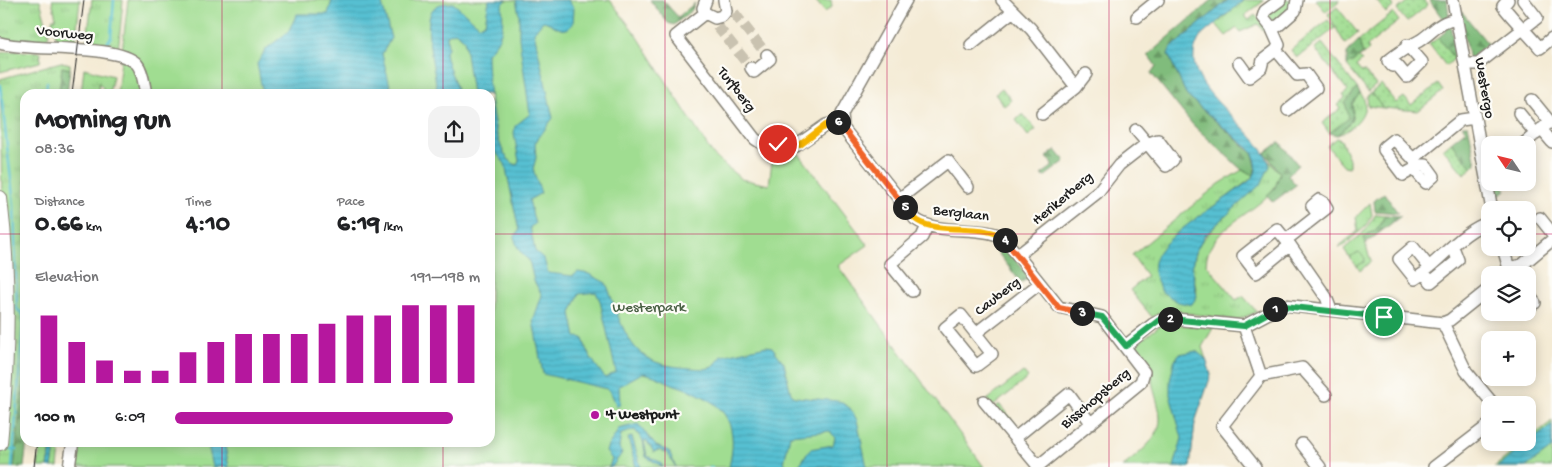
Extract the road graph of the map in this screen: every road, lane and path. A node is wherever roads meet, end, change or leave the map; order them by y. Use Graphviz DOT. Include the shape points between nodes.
graph roads {
  1 [pos="705,0"];
  2 [pos="906,0"];
  3 [pos="1002,0"];
  4 [pos="1158,0"];
  5 [pos="1280,0"];
  6 [pos="1297,0"];
  7 [pos="1453,0"];
  8 [pos="1508,0"];
  9 [pos="1523,0"];
  10 [pos="725,2"];
  11 [pos="1012,12"];
  12 [pos="734,13"];
  13 [pos="1137,17"];
  14 [pos="711,19"];
  15 [pos="1457,19"];
  16 [pos="1271,27"];
  17 [pos="1524,28"];
  18 [pos="1552,38"];
  19 [pos="2,45"];
  20 [pos="971,45"];
  21 [pos="1407,45"];
  22 [pos="1276,50"];
  23 [pos="767,55"];
  24 [pos="1239,63"];
  25 [pos="1465,64"];
  26 [pos="751,68"];
  27 [pos="1086,74"];
  28 [pos="1076,87"];
  29 [pos="145,89"];
  30 [pos="1532,100"];
  31 [pos="1288,110"];
  32 [pos="1520,113"];
  33 [pos="1042,114"];
  34 [pos="1475,118"];
  35 [pos="841,122"];
  36 [pos="1545,127"];
  37 [pos="1136,130"];
  38 [pos="1534,136"];
  39 [pos="1552,142"];
  40 [pos="1481,144"];
  41 [pos="1415,164"];
  42 [pos="968,187"];
  43 [pos="0,198"];
  44 [pos="899,199"];
  45 [pos="1318,215"];
  46 [pos="1540,218"];
  47 [pos="927,226"];
  48 [pos="1481,226"];
  49 [pos="1552,233"];
  50 [pos="1552,240"];
  51 [pos="1018,255"];
  52 [pos="1522,266"];
  53 [pos="1427,270"];
  54 [pos="1039,284"];
  55 [pos="912,292"];
  56 [pos="1481,295"];
  57 [pos="1330,310"];
  58 [pos="1443,323"];
  59 [pos="1244,326"];
  60 [pos="976,334"];
  61 [pos="1126,346"];
  62 [pos="1261,376"];
  63 [pos="1326,395"];
  64 [pos="1487,396"];
  65 [pos="984,401"];
  66 [pos="1091,424"];
  67 [pos="1481,429"];
  68 [pos="1014,438"];
  69 [pos="0,443"];
  70 [pos="1302,444"];
  71 [pos="72,447"];
  72 [pos="70,467"];
  73 [pos="1037,467"];
  74 [pos="1255,467"];
  75 [pos="1320,467"];
  76 [pos="1434,467"];
  1 -- 14 [label="street"];
  2 -- 35 [label="street" via="842,114"];
  3 -- 11 [label="street"];
  4 -- 13 [label="street"];
  5 -- 16 [label="street" via="1265,11 1263,17"];
  6 -- 16 [label="street" via="1296,11 1278,26"];
  7 -- 15 [label="street, Westergo"];
  8 -- 17 [label="street" via="1503,6 1517,25"];
  9 -- 17 [label="street" via="1536,18"];
  10 -- 12 [label="street, Turfberg"];
  10 -- 14 [label="street, Turfberg" via="724,14"];
  11 -- 20 [label="street"];
  11 -- 28 [label="street"];
  14 -- 35 [label="street, Turfberg" via="676,36 761,143 796,146 826,125"];
  15 -- 21 [label="street" via="1443,21 1419,41"];
  15 -- 25 [label="street, Westergo"];
  16 -- 22 [label="street" via="1279,45"];
  17 -- 18 [label="street" via="1540,48"];
  17 -- 25 [label="street" via="1478,64"];
  19 -- 29 [label="street, Voorweg" via="52,46 120,55 140,68"];
  22 -- 24 [label="street" via="1249,77"];
  22 -- 31 [label="street" via="1297,75 1306,74 1316,88"];
  23 -- 26 [label="street, Turfberg" via="770,59 754,72"];
  25 -- 34 [label="street, Westergo"];
  27 -- 28 [label="street"];
  28 -- 33 [label="street"];
  30 -- 36 [label="street"];
  32 -- 36 [label="street"];
  34 -- 40 [label="street, Westergo"];
  34 -- 41 [label="street" via="1461,120"];
  35 -- 44 [label="street, Berglaan"];
  36 -- 38 [label="street"];
  36 -- 39 [label="street"];
  37 -- 51 [label="street, Herikerberg" via="1146,144 1119,165 1097,193"];
  42 -- 44 [label="street" via="948,161"];
  43 -- 69 [label="main road" via="6,337"];
  44 -- 47 [label="street, Berglaan" via="915,219"];
  45 -- 57 [label="street" via="1288,242 1326,297"];
  46 -- 49 [label="street"];
  47 -- 51 [label="street, Berglaan" via="992,232 1003,237"];
  47 -- 55 [label="street" via="922,238 890,264"];
  48 -- 53 [label="street"];
  50 -- 52 [label="street"];
  51 -- 54 [label="street, Berglaan"];
  54 -- 60 [label="street, Cauberg"];
  54 -- 61 [label="street, Berglaan" via="1062,310 1102,317"];
  56 -- 58 [label="street"];
  57 -- 58 [label="street"];
  57 -- 59 [label="street" via="1284,306"];
  58 -- 64 [label="street" via="1466,371"];
  59 -- 61 [label="street" via="1166,318"];
  59 -- 62 [label="street"];
  61 -- 66 [label="street, Bisschopsberg" via="1140,364 1144,378"];
  62 -- 63 [label="street" via="1302,368"];
  62 -- 74 [label="street" via="1222,426"];
  65 -- 68 [label="street, Bisschopsberg"];
  66 -- 68 [label="street" via="1069,394"];
  66 -- 73 [label="street, Bisschopsberg"];
  67 -- 76 [label="street"];
  68 -- 73 [label="street, Bisschopsberg"];
  70 -- 75 [label="street"];
  71 -- 72 [label="street"];
}
